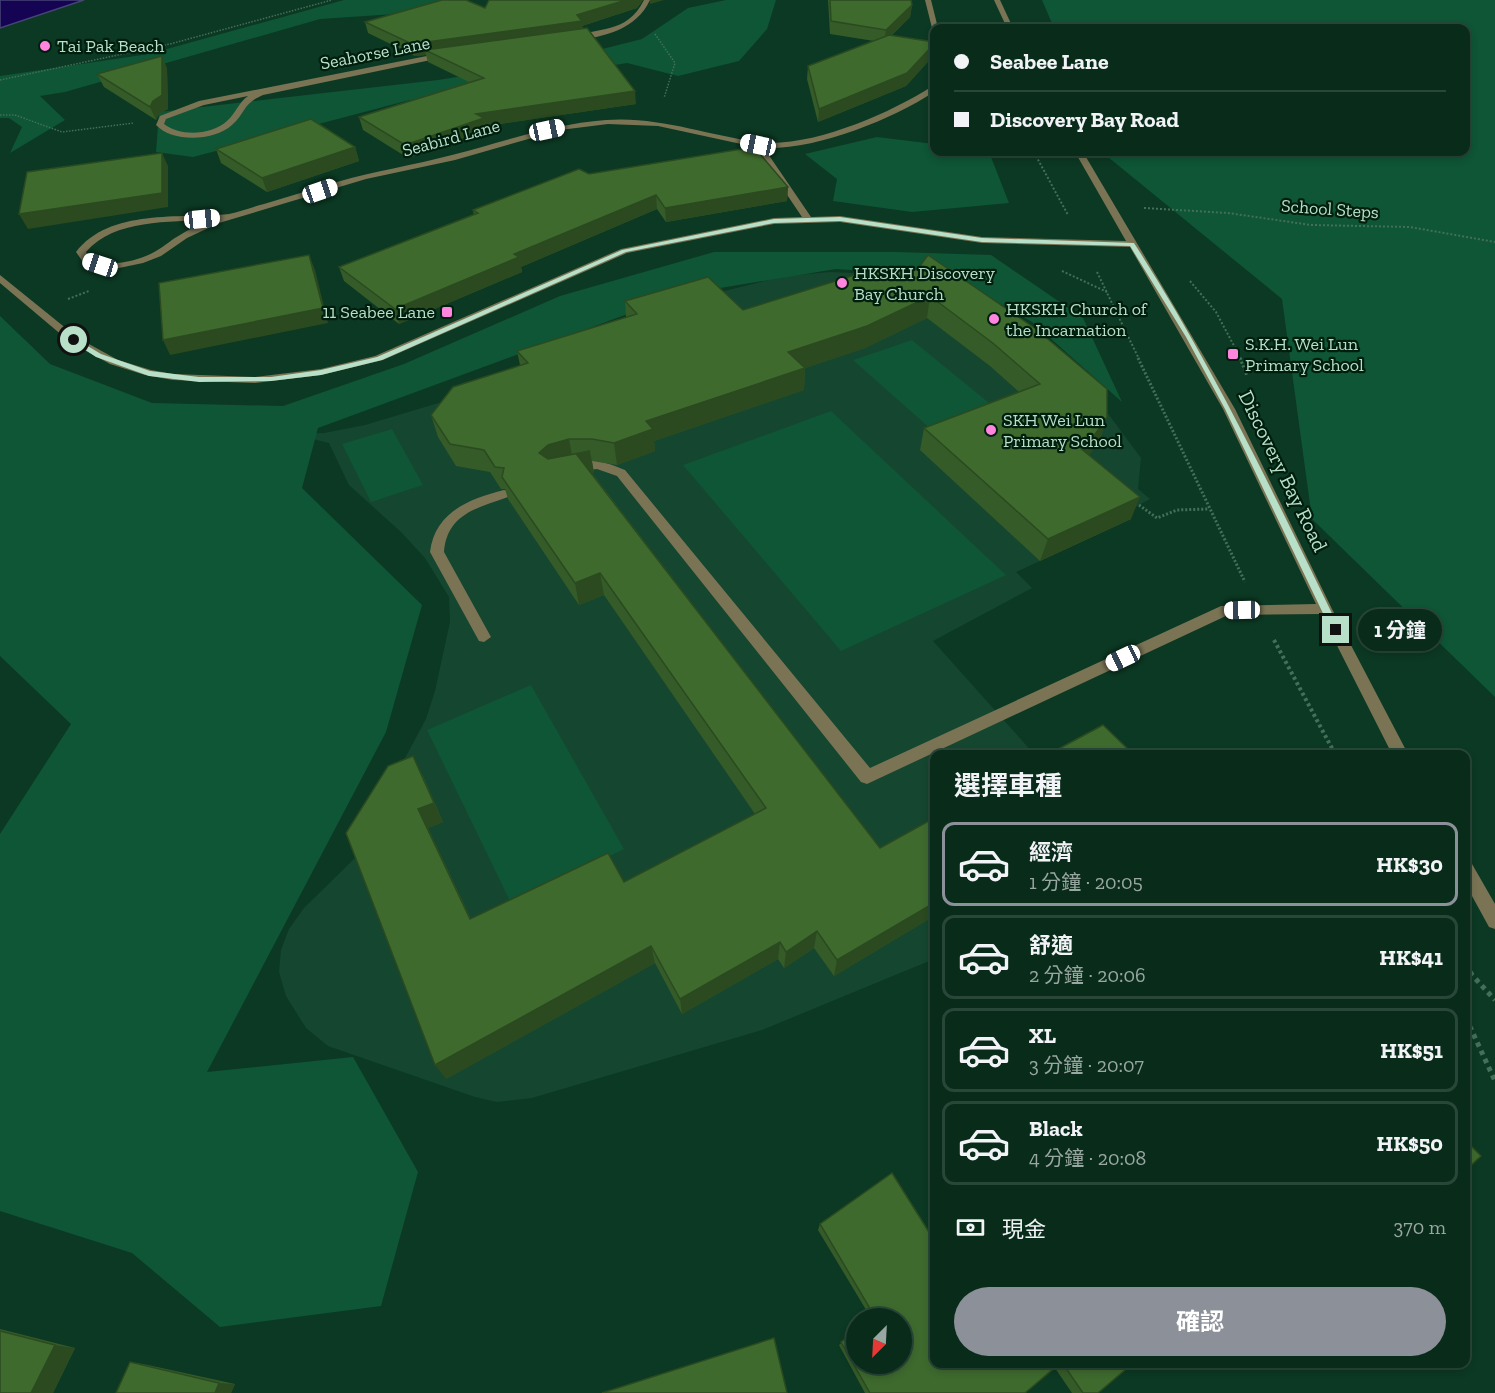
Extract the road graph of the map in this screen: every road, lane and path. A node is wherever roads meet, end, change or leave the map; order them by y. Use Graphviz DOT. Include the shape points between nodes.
graph roads {
  1 [pos="332,0"];
  2 [pos="928,0"];
  3 [pos="997,0"];
  4 [pos="646,3"];
  5 [pos="934,24"];
  6 [pos="1008,24"];
  7 [pos="569,41"];
  8 [pos="452,54"];
  9 [pos="0,80"];
  10 [pos="274,89"];
  11 [pos="930,92"];
  12 [pos="921,99"];
  13 [pos="663,101"];
  14 [pos="930,101"];
  15 [pos="0,115"];
  16 [pos="163,120"];
  17 [pos="758,145"];
  18 [pos="1036,156"];
  19 [pos="1081,156"];
  20 [pos="1163,209"];
  21 [pos="235,216"];
  22 [pos="807,218"];
  23 [pos="1495,242"];
  24 [pos="1083,244"];
  25 [pos="1132,244"];
  26 [pos="119,265"];
  27 [pos="0,278"];
  28 [pos="39,311"];
  29 [pos="561,472"];
  30 [pos="504,494"];
  31 [pos="1139,505"];
  32 [pos="1209,509"];
  33 [pos="1325,609"];
  34 [pos="1258,610"];
  35 [pos="484,638"];
  36 [pos="1333,750"];
  37 [pos="1398,750"];
  38 [pos="1470,876"];
  39 [pos="1495,921"];
  40 [pos="1470,971"];
  41 [pos="1495,1000"];
  42 [pos="1470,1027"];
  43 [pos="1495,1081"];
  1 -- 9 [label="path" via="147,50"];
  2 -- 5 [label="street"];
  3 -- 6 [label="street"];
  4 -- 7 [label="street" via="628,22"];
  4 -- 13 [label="path" via="666,10 669,15 654,36 675,63"];
  8 -- 10 [label="street, Seahorse Lane"];
  10 -- 16 [label="street, Seahorse Lane" via="188,107"];
  10 -- 16 [label="street, Seahorse Lane" via="248,100 234,120 210,131 177,134 165,130 160,125"];
  11 -- 12 [label="street, Seabird Lane"];
  12 -- 14 [label="street"];
  12 -- 17 [label="street, Seabird Lane" via="813,141"];
  15 -- 16 [label="path" via="15,115 62,132"];
  17 -- 21 [label="street, Seabird Lane" via="658,124 583,124 535,132 452,158 364,177"];
  17 -- 22 [label="street"];
  18 -- 24 [label="path"];
  19 -- 25 [label="street, Discovery Bay Road"];
  20 -- 23 [label="path, School Steps" via="1228,213 1311,225 1410,227"];
  21 -- 26 [label="street, Seabird Lane" via="199,228 158,254"];
  21 -- 26 [label="street, Seabird Lane" via="116,227 85,243 81,252 86,260"];
  22 -- 24 [label="street" via="840,219 982,240"];
  22 -- 28 [label="street" via="624,251 379,358 288,377 225,381 149,373 86,349"];
  24 -- 25 [label="street"];
  24 -- 32 [label="path"];
  25 -- 33 [label="street, Discovery Bay Road" via="1229,409"];
  26 -- 28 [label="path" via="92,289"];
  27 -- 28 [label="street"];
  29 -- 34 [label="street" via="591,464 621,473 867,777 1226,610"];
  30 -- 35 [label="street" via="458,511 448,520 437,542 437,552"];
  31 -- 32 [label="path" via="1157,518 1177,510"];
  32 -- 34 [label="path"];
  33 -- 34 [label="street"];
  33 -- 37 [label="street, Discovery Bay Road"];
  34 -- 36 [label="path"];
  38 -- 39 [label="street"];
  40 -- 41 [label="path"];
  42 -- 43 [label="path"];
}
